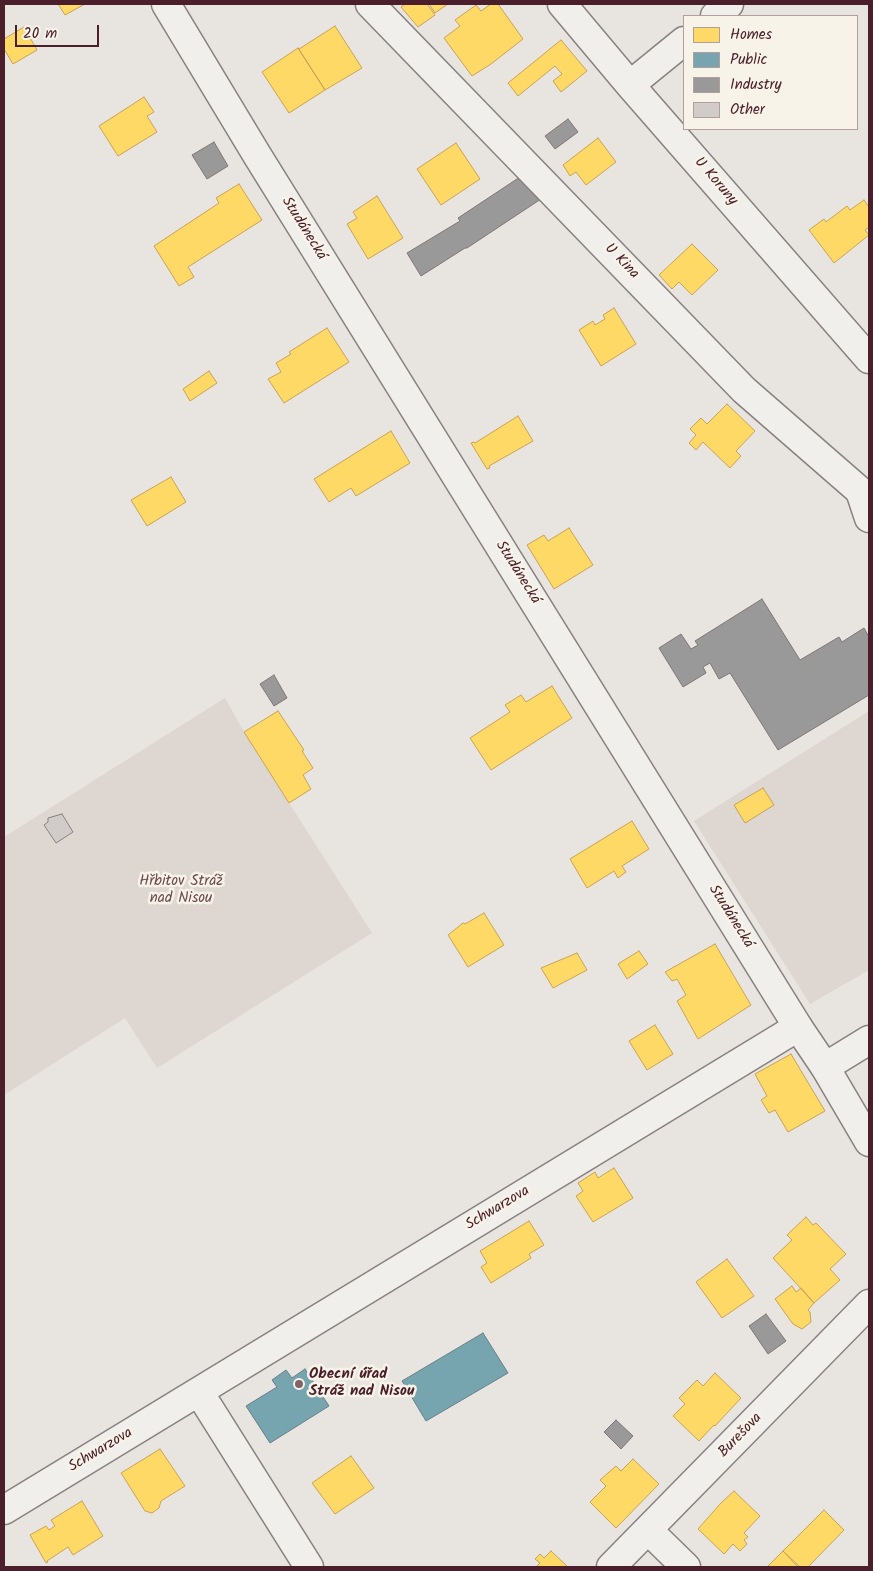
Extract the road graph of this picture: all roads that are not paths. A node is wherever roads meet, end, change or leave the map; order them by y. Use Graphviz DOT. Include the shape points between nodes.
graph roads {
  1 [pos="166,4"];
  2 [pos="370,4"];
  3 [pos="562,4"];
  4 [pos="729,4"];
  5 [pos="716,15"];
  6 [pos="683,42"];
  7 [pos="630,85"];
  8 [pos="869,359"];
  9 [pos="865,489"];
  10 [pos="869,518"];
  11 [pos="798,1027"];
  12 [pos="869,1040"];
  13 [pos="825,1066"];
  14 [pos="869,1142"];
  15 [pos="869,1304"];
  16 [pos="199,1392"];
  17 [pos="4,1510"];
  18 [pos="648,1530"];
  19 [pos="309,1567"];
  20 [pos="611,1567"];
  21 [pos="686,1567"];
  1 -- 11 [label="street, Studánecká"];
  2 -- 9 [label="street, U Kina" via="744,390"];
  3 -- 7 [label="street, U Koruny"];
  4 -- 5 [label="street"];
  6 -- 7 [label="street"];
  7 -- 8 [label="street, U Koruny"];
  9 -- 10 [label="street, U Kina"];
  11 -- 13 [label="street, Studánecká"];
  11 -- 16 [label="street, Schwarzova"];
  12 -- 13 [label="street"];
  13 -- 14 [label="street, Studánecká"];
  15 -- 18 [label="street, Burešova"];
  16 -- 17 [label="street, Schwarzova"];
  16 -- 19 [label="street"];
  18 -- 20 [label="street, Burešova"];
  18 -- 21 [label="street"];
}
